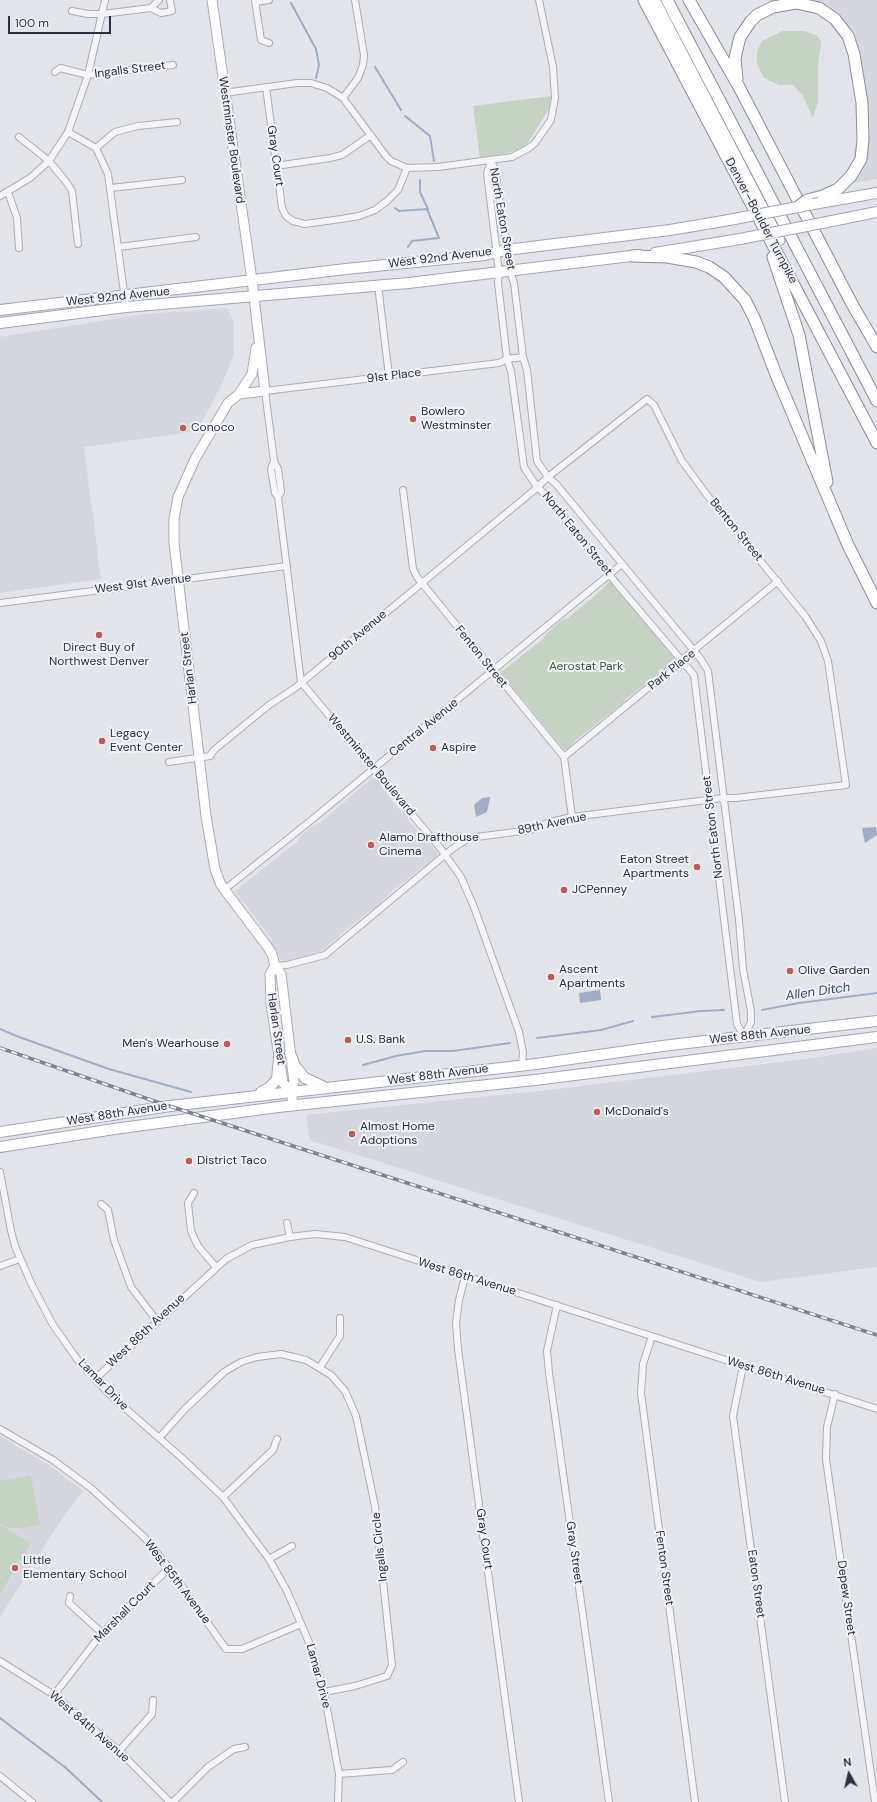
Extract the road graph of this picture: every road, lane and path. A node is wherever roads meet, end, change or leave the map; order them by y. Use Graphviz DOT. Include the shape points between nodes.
graph roads {
  1 [pos="105,0"];
  2 [pos="159,0"];
  3 [pos="170,0"];
  4 [pos="212,0"];
  5 [pos="270,0"];
  6 [pos="355,0"];
  7 [pos="539,0"];
  8 [pos="644,0"];
  9 [pos="654,0"];
  10 [pos="667,0"];
  11 [pos="676,0"];
  12 [pos="690,0"];
  13 [pos="256,1"];
  14 [pos="151,8"];
  15 [pos="72,11"];
  16 [pos="102,14"];
  17 [pos="269,43"];
  18 [pos="173,65"];
  19 [pos="56,72"];
  20 [pos="88,75"];
  21 [pos="266,87"];
  22 [pos="739,87"];
  23 [pos="224,93"];
  24 [pos="342,98"];
  25 [pos="177,122"];
  26 [pos="68,132"];
  27 [pos="19,136"];
  28 [pos="371,136"];
  29 [pos="96,148"];
  30 [pos="49,161"];
  31 [pos="491,161"];
  32 [pos="276,166"];
  33 [pos="406,168"];
  34 [pos="182,180"];
  35 [pos="742,186"];
  36 [pos="111,188"];
  37 [pos="8,192"];
  38 [pos="877,192"];
  39 [pos="0,196"];
  40 [pos="798,207"];
  41 [pos="877,212"];
  42 [pos="196,237"];
  43 [pos="78,244"];
  44 [pos="119,247"];
  45 [pos="19,248"];
  46 [pos="502,251"];
  47 [pos="632,256"];
  48 [pos="504,272"];
  49 [pos="252,280"];
  50 [pos="378,285"];
  51 [pos="124,295"];
  52 [pos="254,296"];
  53 [pos="126,307"];
  54 [pos="0,310"];
  55 [pos="0,322"];
  56 [pos="258,335"];
  57 [pos="877,347"];
  58 [pos="523,357"];
  59 [pos="507,359"];
  60 [pos="389,376"];
  61 [pos="877,385"];
  62 [pos="265,391"];
  63 [pos="240,394"];
  64 [pos="877,401"];
  65 [pos="877,428"];
  66 [pos="877,443"];
  67 [pos="548,477"];
  68 [pos="537,487"];
  69 [pos="403,490"];
  70 [pos="845,538"];
  71 [pos="622,564"];
  72 [pos="287,566"];
  73 [pos="610,574"];
  74 [pos="178,580"];
  75 [pos="778,582"];
  76 [pos="421,583"];
  77 [pos="0,603"];
  78 [pos="877,603"];
  79 [pos="694,652"];
  80 [pos="682,661"];
  81 [pos="492,671"];
  82 [pos="302,682"];
  83 [pos="564,757"];
  84 [pos="199,759"];
  85 [pos="169,762"];
  86 [pos="373,769"];
  87 [pos="846,785"];
  88 [pos="723,798"];
  89 [pos="708,800"];
  90 [pos="572,817"];
  91 [pos="446,855"];
  92 [pos="224,890"];
  93 [pos="275,966"];
  94 [pos="270,991"];
  95 [pos="877,1021"];
  96 [pos="744,1036"];
  97 [pos="877,1037"];
  98 [pos="289,1041"];
  99 [pos="290,1053"];
  100 [pos="279,1057"];
  101 [pos="522,1065"];
  102 [pos="326,1088"];
  103 [pos="291,1091"];
  104 [pos="254,1095"];
  105 [pos="293,1105"];
  106 [pos="0,1132"];
  107 [pos="0,1147"];
  108 [pos="0,1172"];
  109 [pos="194,1193"];
  110 [pos="101,1204"];
  111 [pos="287,1223"];
  112 [pos="290,1237"];
  113 [pos="20,1259"];
  114 [pos="0,1266"];
  115 [pos="216,1267"];
  116 [pos="465,1277"];
  117 [pos="557,1305"];
  118 [pos="340,1318"];
  119 [pos="157,1321"];
  120 [pos="652,1336"];
  121 [pos="743,1366"];
  122 [pos="320,1367"];
  123 [pos="95,1379"];
  124 [pos="835,1394"];
  125 [pos="877,1408"];
  126 [pos="0,1429"];
  127 [pos="159,1438"];
  128 [pos="277,1439"];
  129 [pos="223,1497"];
  130 [pos="292,1546"];
  131 [pos="269,1559"];
  132 [pos="169,1568"];
  133 [pos="70,1596"];
  134 [pos="301,1624"];
  135 [pos="102,1633"];
  136 [pos="0,1661"];
  137 [pos="324,1692"];
  138 [pos="54,1695"];
  139 [pos="153,1700"];
  140 [pos="245,1747"];
  141 [pos="119,1751"];
  142 [pos="403,1762"];
  143 [pos="339,1774"];
  144 [pos="0,1776"];
  145 [pos="32,1802"];
  146 [pos="172,1802"];
  147 [pos="338,1802"];
  148 [pos="519,1802"];
  149 [pos="609,1802"];
  150 [pos="695,1802"];
  151 [pos="786,1802"];
  152 [pos="875,1802"];
  1 -- 16 [label="street, Ingalls Street"];
  2 -- 14 [label="street"];
  3 -- 14 [label="street" via="172,11 161,13"];
  4 -- 23 [label="street, Westminster Boulevard"];
  5 -- 13 [label="street"];
  6 -- 24 [label="street" via="364,55 363,66 358,78"];
  7 -- 31 [label="street" via="553,67 555,98 551,120 529,148 512,157"];
  8 -- 35 [label="highway, Denver–Boulder Turnpike"];
  9 -- 65 [label="highway"];
  10 -- 64 [label="highway"];
  11 -- 61 [label="highway"];
  12 -- 22 [label="highway"];
  13 -- 17 [label="street" via="261,40"];
  14 -- 16 [label="street"];
  15 -- 16 [label="street"];
  16 -- 20 [label="street, Ingalls Street"];
  18 -- 20 [label="street, Ingalls Street"];
  19 -- 20 [label="street, Ingalls Street" via="60,68"];
  20 -- 26 [label="street, Ingalls Street"];
  21 -- 23 [label="street"];
  21 -- 24 [label="street" via="311,83 327,88"];
  21 -- 32 [label="street, Gray Court"];
  22 -- 40 [label="highway, bridge" via="735,69 737,45 751,22 765,10 788,3 811,5 835,18 848,36 854,54 862,103 861,159 851,176 838,189 807,200"];
  22 -- 57 [label="highway" via="845,291"];
  23 -- 49 [label="street, Westminster Boulevard"];
  24 -- 28 [label="street"];
  25 -- 29 [label="street" via="138,126 115,132"];
  26 -- 29 [label="street"];
  26 -- 30 [label="street, Ingalls Street"];
  27 -- 30 [label="street"];
  28 -- 32 [label="street" via="342,155"];
  28 -- 33 [label="street" via="391,161"];
  29 -- 36 [label="street" via="108,174"];
  30 -- 37 [label="street, Ingalls Street" via="30,178"];
  30 -- 43 [label="street" via="72,191"];
  31 -- 33 [label="street" via="425,169"];
  31 -- 46 [label="street, North Eaton Street" via="495,169"];
  31 -- 46 [label="street, North Eaton Street" via="487,174"];
  32 -- 33 [label="street, Gray Court" via="282,208 286,216 293,221 305,224 360,216 375,210 398,190"];
  34 -- 36 [label="street"];
  35 -- 66 [label="highway, Denver–Boulder Turnpike"];
  35 -- 70 [label="highway" via="773,257 795,320 809,378 826,480"];
  36 -- 44 [label="street"];
  37 -- 39 [label="street, Ingalls Street"];
  37 -- 45 [label="street" via="16,218"];
  38 -- 40 [label="main road, West 92nd Avenue, bridge"];
  40 -- 46 [label="main road, West 92nd Avenue, bridge" via="648,234"];
  41 -- 47 [label="main road, West 92nd Avenue, bridge"];
  42 -- 44 [label="street"];
  44 -- 51 [label="street"];
  46 -- 48 [label="street, North Eaton Street"];
  46 -- 48 [label="street, North Eaton Street"];
  46 -- 49 [label="main road, West 92nd Avenue" via="486,255"];
  47 -- 48 [label="main road, West 92nd Avenue"];
  47 -- 70 [label="highway" via="674,258 709,267 724,277 745,300"];
  48 -- 50 [label="main road, West 92nd Avenue"];
  48 -- 58 [label="street, North Eaton Street" via="514,284"];
  48 -- 59 [label="street, North Eaton Street" via="498,283"];
  49 -- 51 [label="main road, West 92nd Avenue"];
  49 -- 52 [label="street, Westminster Boulevard"];
  50 -- 52 [label="main road, West 92nd Avenue"];
  50 -- 60 [label="street"];
  51 -- 53 [label="street"];
  51 -- 54 [label="main road, West 92nd Avenue"];
  52 -- 53 [label="main road, West 92nd Avenue"];
  52 -- 56 [label="street, Westminster Boulevard"];
  53 -- 55 [label="main road, West 92nd Avenue"];
  56 -- 62 [label="street"];
  56 -- 63 [label="street, Harlan Street" via="252,374"];
  58 -- 59 [label="street, 91st Place"];
  58 -- 67 [label="street, North Eaton Street" via="527,370 537,460"];
  59 -- 60 [label="street, 91st Place" via="499,363"];
  59 -- 68 [label="street, North Eaton Street" via="511,371 522,461"];
  60 -- 62 [label="street, 91st Place"];
  62 -- 63 [label="street"];
  62 -- 72 [label="street" via="274,461 271,469 278,497"];
  63 -- 74 [label="street, Harlan Street" via="228,403 195,459 178,497 174,519"];
  67 -- 68 [label="street, 90th Avenue"];
  67 -- 71 [label="street, North Eaton Street"];
  67 -- 75 [label="street, Benton Street" via="647,398 654,405 682,461"];
  68 -- 73 [label="street, North Eaton Street"];
  68 -- 76 [label="street, 90th Avenue"];
  69 -- 76 [label="street, Fenton Street" via="413,569"];
  70 -- 78 [label="highway"];
  71 -- 73 [label="street, Central Avenue"];
  71 -- 79 [label="street, North Eaton Street"];
  72 -- 74 [label="street, West 91st Avenue"];
  72 -- 82 [label="street"];
  73 -- 80 [label="street, North Eaton Street"];
  73 -- 81 [label="street, Central Avenue"];
  74 -- 77 [label="street, West 91st Avenue"];
  74 -- 84 [label="street, Harlan Street"];
  75 -- 79 [label="street, Park Place"];
  75 -- 87 [label="street, Benton Street" via="814,628 828,661"];
  76 -- 81 [label="street, Fenton Street"];
  76 -- 82 [label="street, 90th Avenue"];
  79 -- 80 [label="street, Park Place"];
  79 -- 88 [label="street, North Eaton Street" via="704,664 709,676"];
  80 -- 83 [label="street, Park Place"];
  80 -- 89 [label="street, North Eaton Street" via="695,678"];
  81 -- 83 [label="street, Fenton Street"];
  81 -- 86 [label="street, Central Avenue"];
  82 -- 84 [label="street, 90th Avenue" via="269,705 210,756"];
  82 -- 86 [label="street, Westminster Boulevard"];
  83 -- 90 [label="street"];
  84 -- 85 [label="street, 90th Avenue"];
  84 -- 92 [label="street, Harlan Street" via="215,869"];
  86 -- 91 [label="street, Westminster Boulevard"];
  86 -- 92 [label="street, Central Avenue"];
  87 -- 88 [label="street, 89th Avenue"];
  88 -- 89 [label="street, 89th Avenue"];
  88 -- 96 [label="street, North Eaton Street" via="743,969 751,1011 751,1022"];
  89 -- 90 [label="street, 89th Avenue"];
  89 -- 96 [label="street, North Eaton Street" via="737,1024"];
  90 -- 91 [label="street, 89th Avenue" via="530,830 469,838"];
  91 -- 93 [label="street, 89th Avenue" via="325,955"];
  91 -- 101 [label="street, Westminster Boulevard" via="461,877 494,961 519,1032 523,1052"];
  92 -- 93 [label="street, Harlan Street" via="267,946"];
  93 -- 94 [label="street, Harlan Street" via="270,974"];
  93 -- 98 [label="street, Harlan Street" via="281,974"];
  94 -- 98 [label="street" via="280,1002 282,1026"];
  94 -- 100 [label="street, Harlan Street"];
  95 -- 96 [label="main road, West 88th Avenue"];
  96 -- 101 [label="main road, West 88th Avenue"];
  97 -- 105 [label="main road, West 88th Avenue" via="535,1080"];
  98 -- 99 [label="street, Harlan Street"];
  99 -- 102 [label="main road" via="295,1066 305,1078"];
  99 -- 103 [label="street, Harlan Street" via="294,1082"];
  100 -- 103 [label="street, Harlan Street" via="283,1083"];
  100 -- 104 [label="main road" via="277,1079 269,1088"];
  101 -- 102 [label="main road, West 88th Avenue"];
  102 -- 103 [label="main road, West 88th Avenue"];
  103 -- 104 [label="main road, West 88th Avenue"];
  103 -- 105 [label="street, Harlan Street"];
  104 -- 106 [label="main road, West 88th Avenue" via="141,1109"];
  105 -- 107 [label="main road, West 88th Avenue"];
  108 -- 113 [label="street, Lamar Drive" via="11,1231"];
  109 -- 115 [label="street" via="188,1203 191,1231 198,1246"];
  110 -- 119 [label="street" via="108,1210 114,1240 131,1287"];
  111 -- 112 [label="street"];
  112 -- 115 [label="street, West 86th Avenue" via="242,1249"];
  112 -- 116 [label="street, West 86th Avenue" via="315,1234 345,1237"];
  113 -- 114 [label="street"];
  113 -- 123 [label="street, Lamar Drive" via="52,1324"];
  115 -- 119 [label="street, West 86th Avenue"];
  116 -- 117 [label="street, West 86th Avenue"];
  116 -- 148 [label="street, Gray Court" via="456,1323 458,1349"];
  117 -- 120 [label="street, West 86th Avenue"];
  117 -- 149 [label="street, Gray Street" via="547,1351 549,1373"];
  118 -- 122 [label="street" via="340,1336"];
  119 -- 123 [label="street, West 86th Avenue"];
  120 -- 121 [label="street, West 86th Avenue"];
  120 -- 150 [label="street, Fenton Street" via="642,1364 641,1393"];
  121 -- 124 [label="street, West 86th Avenue"];
  121 -- 151 [label="street, Eaton Street" via="733,1416"];
  122 -- 127 [label="street, Ingalls Circle" via="306,1360 281,1354 264,1355 241,1362 214,1381"];
  122 -- 137 [label="street, Ingalls Circle" via="345,1391 356,1416 375,1506 392,1665 387,1676"];
  123 -- 127 [label="street, Lamar Drive"];
  124 -- 125 [label="street, West 86th Avenue"];
  124 -- 152 [label="street, Depew Street" via="827,1427 826,1459"];
  126 -- 132 [label="street, West 85th Avenue" via="53,1460 92,1489 145,1538"];
  127 -- 129 [label="street, Lamar Drive"];
  128 -- 129 [label="street" via="273,1450"];
  129 -- 131 [label="street, Lamar Drive"];
  130 -- 131 [label="street"];
  131 -- 134 [label="street, Lamar Drive"];
  132 -- 134 [label="street, West 85th Avenue" via="226,1649 242,1649"];
  132 -- 135 [label="street, Marshall Court"];
  133 -- 135 [label="street" via="68,1603"];
  134 -- 137 [label="street, Lamar Drive" via="311,1647"];
  135 -- 138 [label="street, Marshall Court"];
  136 -- 138 [label="street, West 84th Avenue"];
  137 -- 143 [label="street, Lamar Drive"];
  138 -- 141 [label="street, West 84th Avenue"];
  139 -- 141 [label="street" via="152,1714"];
  140 -- 146 [label="street" via="234,1749 208,1767"];
  141 -- 146 [label="street, West 84th Avenue"];
  142 -- 143 [label="street" via="392,1770"];
  143 -- 147 [label="street, Lamar Drive"];
  144 -- 145 [label="street"];
}
